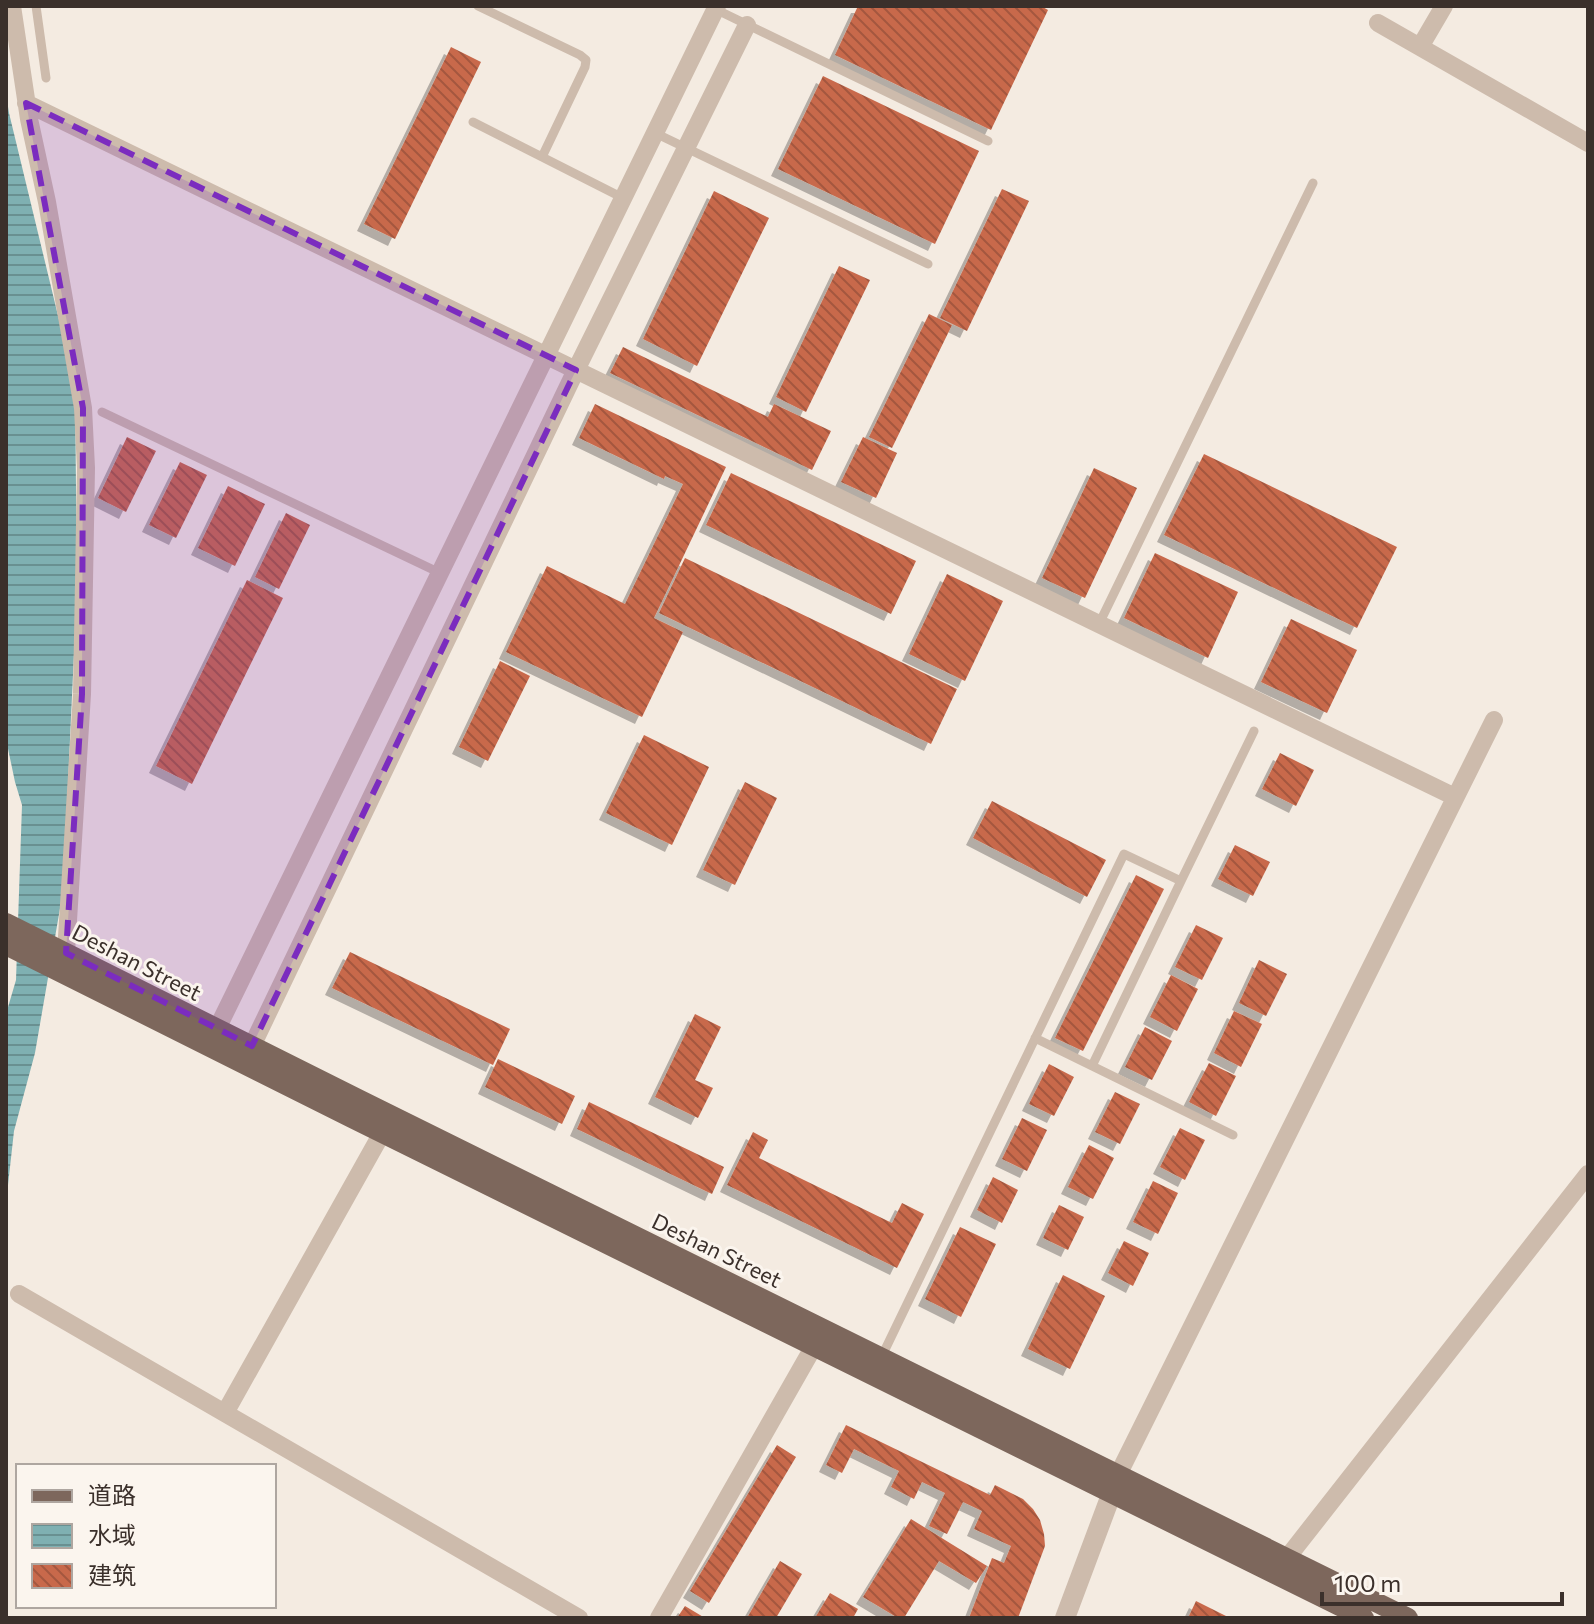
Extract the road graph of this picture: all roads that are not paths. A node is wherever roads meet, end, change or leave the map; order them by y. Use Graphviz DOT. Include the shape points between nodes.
graph roads {
  1 [pos="12,6"];
  2 [pos="36,6"];
  3 [pos="478,6"];
  4 [pos="1444,6"];
  5 [pos="716,8"];
  6 [pos="1378,23"];
  7 [pos="747,25"];
  8 [pos="1420,47"];
  9 [pos="46,78"];
  10 [pos="26,103"];
  11 [pos="473,122"];
  12 [pos="655,133"];
  13 [pos="988,141"];
  14 [pos="1588,143"];
  15 [pos="686,148"];
  16 [pos="542,157"];
  17 [pos="1313,183"];
  18 [pos="623,198"];
  19 [pos="928,264"];
  20 [pos="546,355"];
  21 [pos="576,370"];
  22 [pos="102,412"];
  23 [pos="440,573"];
  24 [pos="1099,624"];
  25 [pos="1494,720"];
  26 [pos="1254,731"];
  27 [pos="1455,797"];
  28 [pos="1181,881"];
  29 [pos="6,923"];
  30 [pos="6,945"];
  31 [pos="66,953"];
  32 [pos="217,1029"];
  33 [pos="1035,1038"];
  34 [pos="252,1046"];
  35 [pos="1092,1066"];
  36 [pos="382,1133"];
  37 [pos="1233,1135"];
  38 [pos="1588,1174"];
  39 [pos="19,1294"];
  40 [pos="814,1346"];
  41 [pos="881,1358"];
  42 [pos="225,1413"];
  43 [pos="1115,1484"];
  44 [pos="1287,1558"];
  45 [pos="1360,1617"];
  46 [pos="579,1618"];
  47 [pos="659,1618"];
  48 [pos="1065,1618"];
  49 [pos="1408,1618"];
  1 -- 10 [label="street"];
  2 -- 9 [label="lane"];
  3 -- 16 [label="lane" via="586,60"];
  4 -- 8 [label="street"];
  5 -- 7 [label="lane"];
  5 -- 12 [label="street"];
  6 -- 8 [label="street"];
  7 -- 13 [label="lane"];
  7 -- 15 [label="street"];
  8 -- 14 [label="street"];
  10 -- 20 [label="street"];
  10 -- 31 [label="street" via="84,423 82,694"];
  11 -- 16 [label="lane"];
  12 -- 15 [label="lane"];
  12 -- 18 [label="street"];
  15 -- 19 [label="lane"];
  15 -- 21 [label="street"];
  16 -- 18 [label="lane"];
  17 -- 24 [label="lane"];
  18 -- 20 [label="street"];
  20 -- 21 [label="street"];
  20 -- 23 [label="street"];
  21 -- 24 [label="street"];
  21 -- 34 [label="street"];
  22 -- 23 [label="lane"];
  23 -- 32 [label="street"];
  24 -- 27 [label="street"];
  25 -- 27 [label="street"];
  26 -- 28 [label="lane"];
  27 -- 43 [label="street"];
  28 -- 33 [label="lane" via="1124,854"];
  28 -- 35 [label="lane"];
  29 -- 31 [label="main road, Deshan Street"];
  30 -- 36 [label="main road, Deshan Street"];
  31 -- 32 [label="main road, Deshan Street"];
  32 -- 34 [label="main road, Deshan Street"];
  33 -- 35 [label="lane"];
  33 -- 41 [label="lane"];
  34 -- 41 [label="main road, Deshan Street"];
  35 -- 37 [label="lane"];
  36 -- 40 [label="main road, Deshan Street"];
  36 -- 42 [label="street"];
  38 -- 44 [label="street"];
  39 -- 42 [label="street"];
  40 -- 43 [label="main road, Deshan Street"];
  40 -- 47 [label="street"];
  41 -- 43 [label="main road, Deshan Street"];
  42 -- 46 [label="street"];
  43 -- 44 [label="main road, Deshan Street"];
  43 -- 45 [label="main road, Deshan Street"];
  43 -- 48 [label="street"];
  44 -- 49 [label="main road, Deshan Street"];
}
